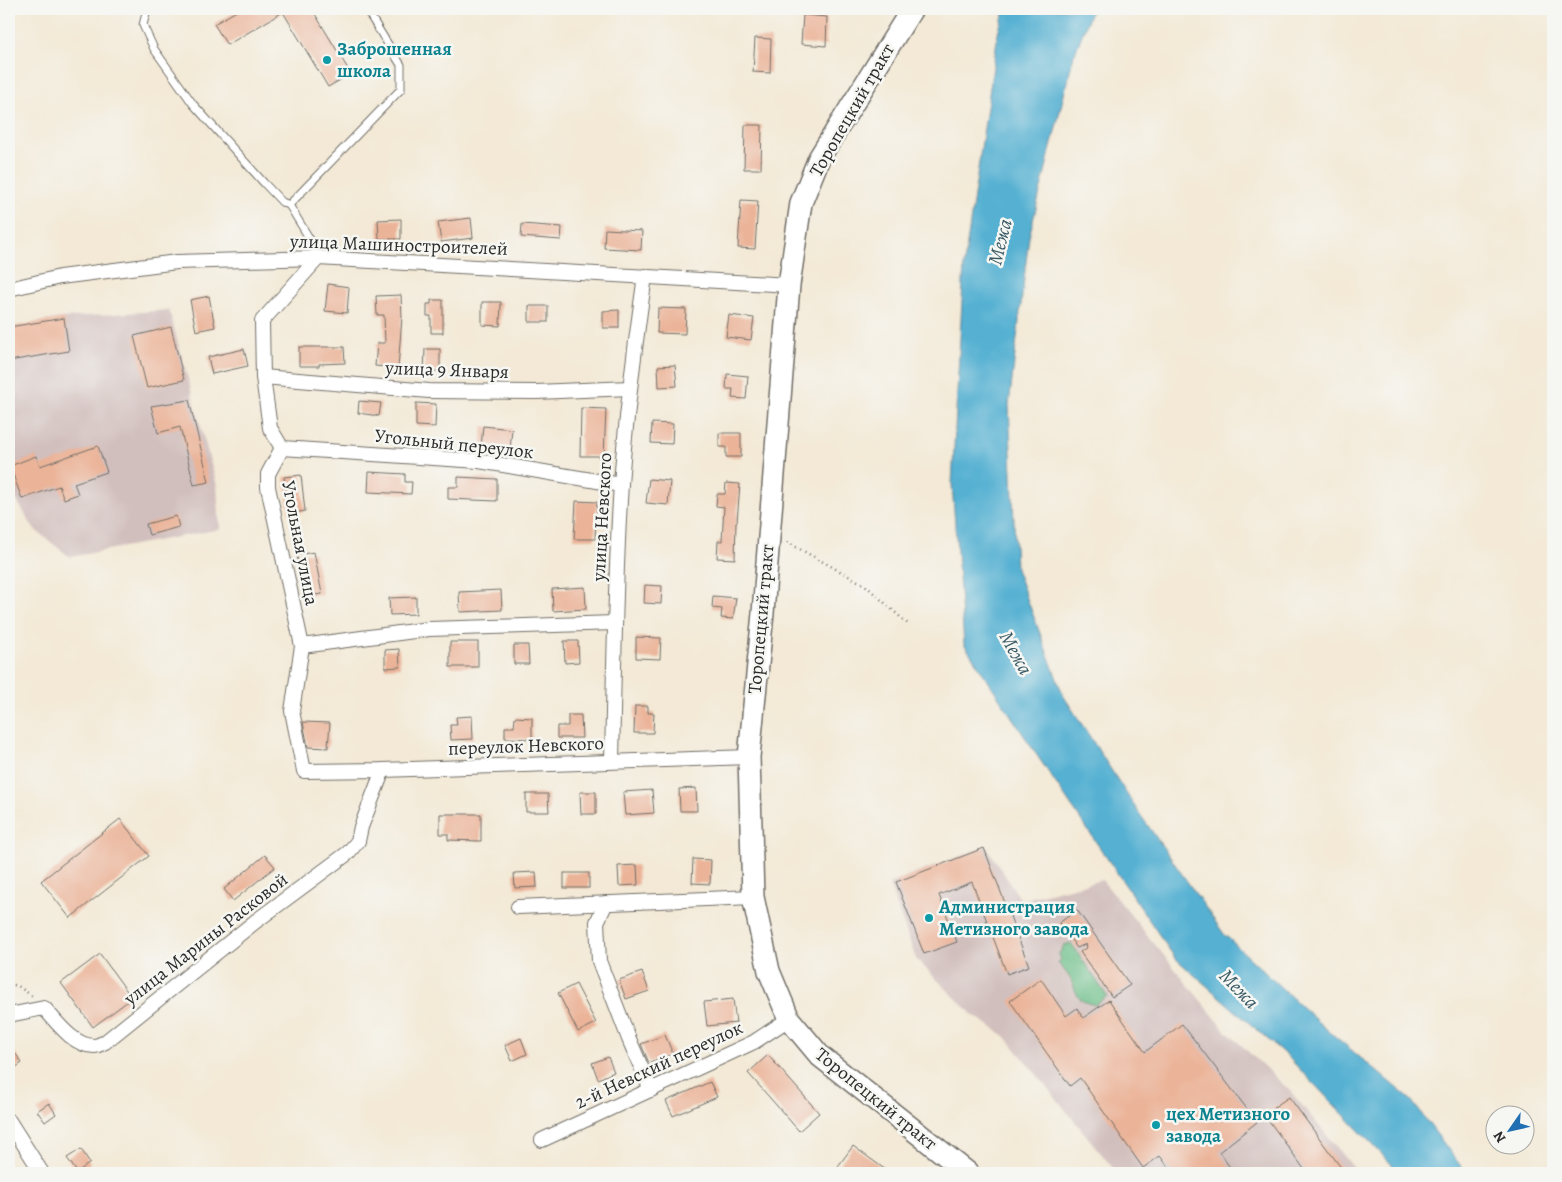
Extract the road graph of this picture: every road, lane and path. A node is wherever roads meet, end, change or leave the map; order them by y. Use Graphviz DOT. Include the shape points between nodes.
graph roads {
  1 [pos="147,9"];
  2 [pos="366,9"];
  3 [pos="912,9"];
  4 [pos="289,205"];
  5 [pos="318,258"];
  6 [pos="645,276"];
  7 [pos="789,285"];
  8 [pos="9,289"];
  9 [pos="263,377"];
  10 [pos="630,388"];
  11 [pos="282,448"];
  12 [pos="621,484"];
  13 [pos="769,533"];
  14 [pos="615,623"];
  15 [pos="909,625"];
  16 [pos="302,646"];
  17 [pos="749,757"];
  18 [pos="612,761"];
  19 [pos="304,770"];
  20 [pos="383,770"];
  21 [pos="753,897"];
  22 [pos="606,903"];
  23 [pos="518,907"];
  24 [pos="9,984"];
  25 [pos="44,1008"];
  26 [pos="9,1015"];
  27 [pos="789,1019"];
  28 [pos="651,1090"];
  29 [pos="9,1121"];
  30 [pos="542,1140"];
  31 [pos="42,1173"];
  32 [pos="968,1173"];
  1 -- 4 [label="lane" via="143,25 154,49 193,104 282,202"];
  2 -- 4 [label="lane" via="400,64 402,89"];
  3 -- 7 [label="main road, Торопецкий тракт" via="819,158 801,203"];
  4 -- 5 [label="lane"];
  5 -- 6 [label="street, улица Машиностроителей"];
  5 -- 8 [label="street, улица Машиностроителей" via="177,262 60,277"];
  5 -- 9 [label="street" via="262,321"];
  6 -- 7 [label="street, улица Машиностроителей"];
  6 -- 10 [label="street, улица Невского"];
  7 -- 13 [label="main road, Торопецкий тракт"];
  9 -- 10 [label="street, улица 9 Января" via="429,391 536,392"];
  9 -- 11 [label="street" via="270,428"];
  10 -- 12 [label="street, улица Невского"];
  11 -- 12 [label="street, Угольный переулок" via="479,461"];
  11 -- 16 [label="street, Угольная улица" via="268,474 268,487"];
  12 -- 14 [label="street, улица Невского"];
  13 -- 15 [label="path" via="865,585"];
  13 -- 17 [label="main road, Торопецкий тракт"];
  14 -- 16 [label="street" via="429,629"];
  14 -- 18 [label="street, улица Невского"];
  16 -- 19 [label="street, Угольная улица" via="292,711"];
  17 -- 18 [label="street, переулок Невского"];
  17 -- 21 [label="main road, Торопецкий тракт"];
  18 -- 20 [label="street, переулок Невского"];
  19 -- 20 [label="street, переулок Невского"];
  20 -- 25 [label="street, улица Марины Расковой" via="358,841 348,853 105,1042 94,1046 81,1043"];
  21 -- 22 [label="street"];
  21 -- 27 [label="main road, Торопецкий тракт" via="769,971"];
  22 -- 23 [label="street"];
  22 -- 28 [label="street" via="597,922 599,960"];
  24 -- 25 [label="path" via="18,986"];
  25 -- 26 [label="street"];
  27 -- 28 [label="street, 2-й Невский переулок" via="754,1042"];
  27 -- 32 [label="main road, Торопецкий тракт" via="820,1056"];
  28 -- 30 [label="street, 2-й Невский переулок"];
  29 -- 31 [label="street"];
}
